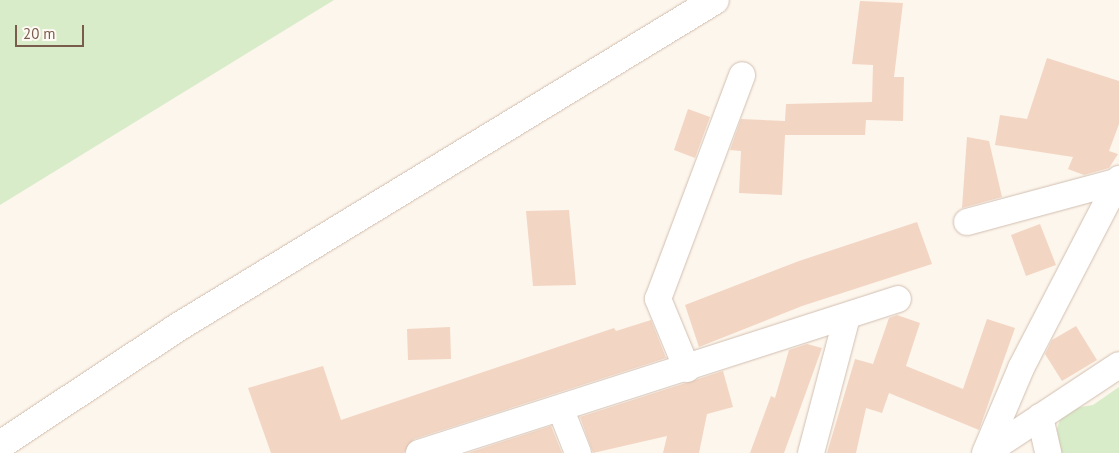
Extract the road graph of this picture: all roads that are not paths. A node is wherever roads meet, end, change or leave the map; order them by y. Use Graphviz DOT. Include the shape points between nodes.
graph roads {
  1 [pos="715,0"];
  2 [pos="742,75"];
  3 [pos="1119,180"];
  4 [pos="967,222"];
  5 [pos="898,299"];
  6 [pos="847,317"];
  7 [pos="1119,365"];
  8 [pos="687,369"];
  9 [pos="561,410"];
  10 [pos="1040,417"];
  11 [pos="0,445"];
  12 [pos="419,453"];
  13 [pos="578,453"];
  14 [pos="811,453"];
  15 [pos="986,453"];
  16 [pos="1048,453"];
  1 -- 11 [label="street" via="175,329"];
  2 -- 8 [label="street" via="658,299"];
  3 -- 4 [label="street"];
  3 -- 15 [label="street" via="1021,368"];
  5 -- 6 [label="street"];
  6 -- 8 [label="street"];
  6 -- 14 [label="street"];
  7 -- 10 [label="street"];
  8 -- 9 [label="street"];
  9 -- 12 [label="street"];
  9 -- 13 [label="street"];
  10 -- 15 [label="street"];
  10 -- 16 [label="street"];
}
